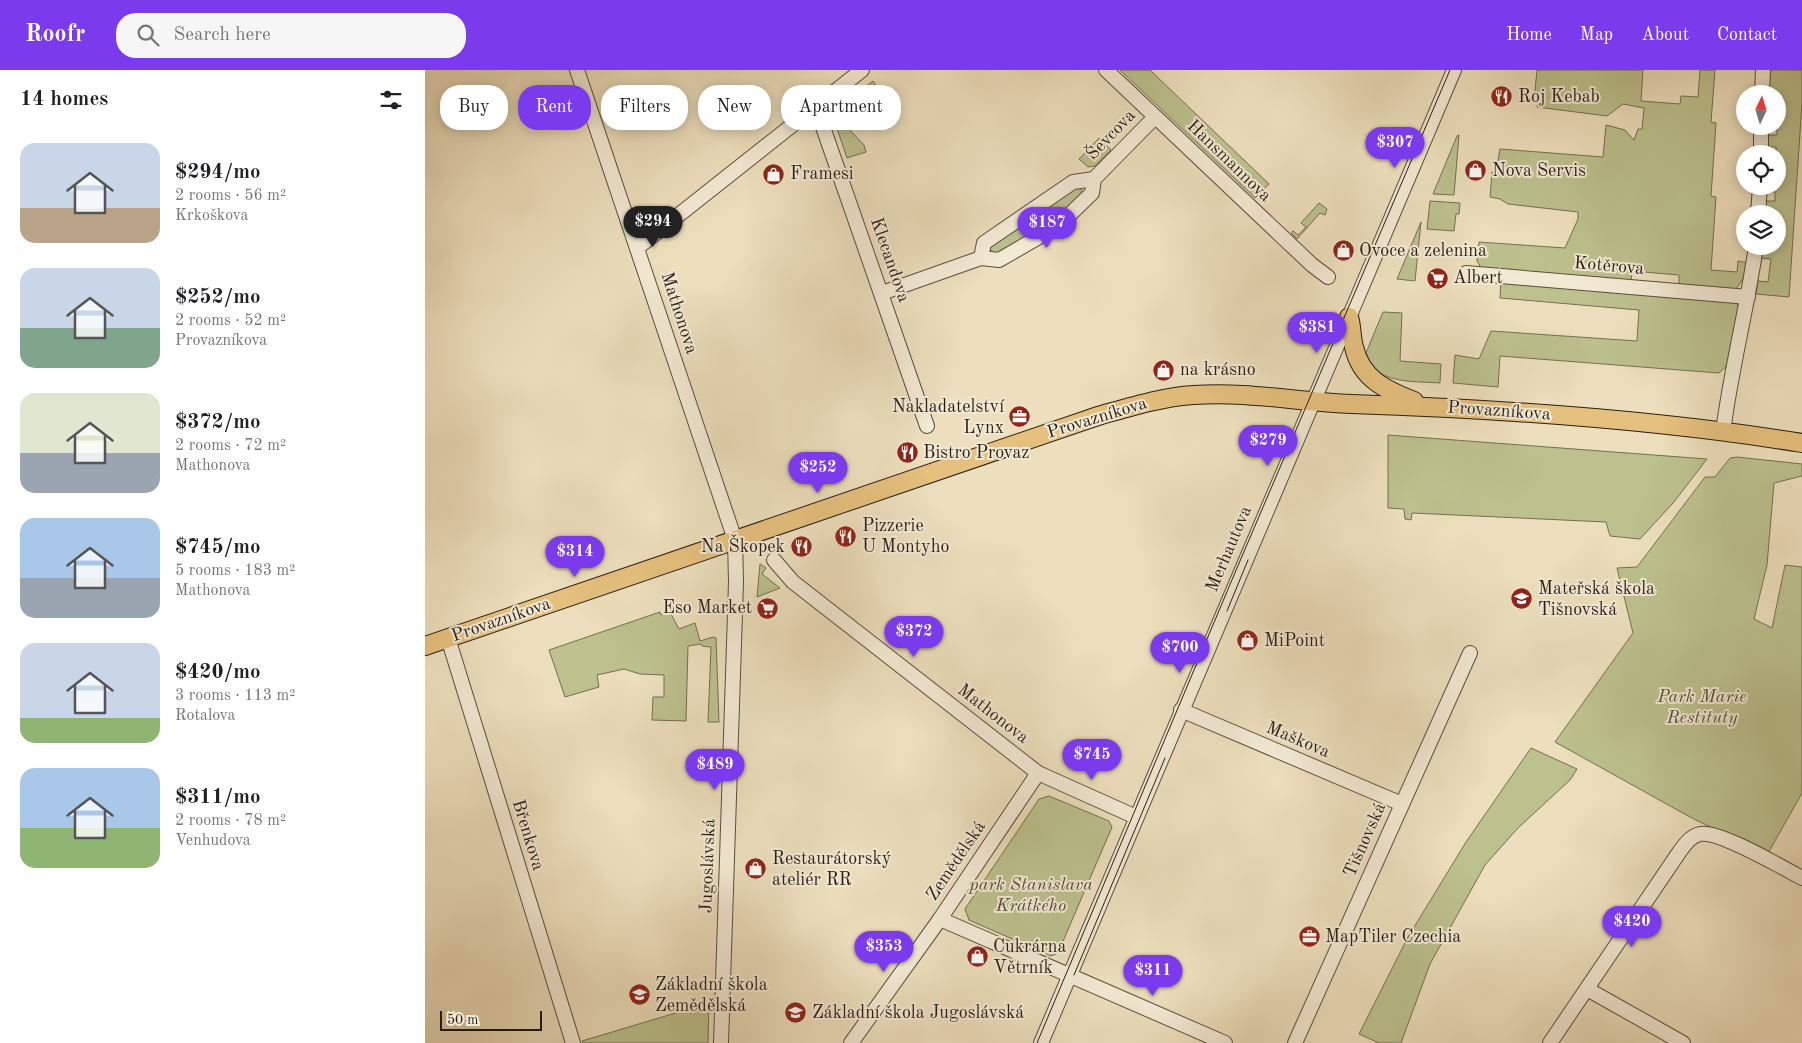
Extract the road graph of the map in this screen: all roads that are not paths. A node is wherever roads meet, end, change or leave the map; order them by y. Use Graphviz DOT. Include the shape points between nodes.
graph roads {
  1 [pos="577,70"];
  2 [pos="862,70"];
  3 [pos="1106,70"];
  4 [pos="1454,70"];
  5 [pos="1763,70"];
  6 [pos="843,85"];
  7 [pos="1762,85"];
  8 [pos="1155,117"];
  9 [pos="787,130"];
  10 [pos="824,130"];
  11 [pos="1094,180"];
  12 [pos="637,248"];
  13 [pos="1755,255"];
  14 [pos="981,258"];
  15 [pos="1466,273"];
  16 [pos="1328,277"];
  17 [pos="882,293"];
  18 [pos="1749,297"];
  19 [pos="1349,316"];
  20 [pos="1311,402"];
  21 [pos="1428,407"];
  22 [pos="927,426"];
  23 [pos="1723,432"];
  24 [pos="1802,443"];
  25 [pos="735,540"];
  26 [pos="774,560"];
  27 [pos="448,638"];
  28 [pos="425,646"];
  29 [pos="1471,653"];
  30 [pos="1181,710"];
  31 [pos="1037,773"];
  32 [pos="1402,804"];
  33 [pos="1136,817"];
  34 [pos="1802,878"];
  35 [pos="939,919"];
  36 [pos="1069,976"];
  37 [pos="1587,989"];
  38 [pos="573,1043"];
  39 [pos="721,1043"];
  40 [pos="851,1043"];
  41 [pos="1041,1043"];
  42 [pos="1225,1043"];
  43 [pos="1295,1043"];
  44 [pos="1550,1043"];
  45 [pos="1683,1043"];
  1 -- 12 [label="street, Mathonova"];
  2 -- 6 [label="street"];
  3 -- 8 [label="street, Hansmannova"];
  4 -- 19 [label="street, Merhautova"];
  5 -- 7 [label="street"];
  8 -- 11 [label="street, Ševcova"];
  8 -- 16 [label="street, Hansmannova" via="1311,266"];
  9 -- 12 [label="street"];
  10 -- 17 [label="street, Klecandova"];
  11 -- 14 [label="street, Ševcova" via="1073,182 984,243"];
  11 -- 14 [label="street, Ševcova" via="1092,193 1058,226 999,260"];
  12 -- 25 [label="street, Mathonova"];
  13 -- 18 [label="street"];
  14 -- 17 [label="street, Ševcova"];
  15 -- 18 [label="street, Kotěrova"];
  17 -- 22 [label="street, Klecandova"];
  18 -- 23 [label="street" via="1729,382"];
  19 -- 20 [label="street, Merhautova"];
  19 -- 21 [label="main road" via="1356,358 1369,377 1391,392"];
  20 -- 21 [label="main road, Provazníkova"];
  20 -- 25 [label="main road, Provazníkova" via="1222,394 1158,400 1098,416"];
  20 -- 30 [label="street, Merhautova"];
  21 -- 23 [label="main road, Provazníkova" via="1578,416"];
  23 -- 24 [label="main road, Provazníkova"];
  25 -- 27 [label="main road, Provazníkova"];
  25 -- 39 [label="street, Jugoslávská"];
  26 -- 31 [label="street, Mathonova" via="793,582"];
  27 -- 28 [label="main road, Provazníkova"];
  27 -- 38 [label="street, Břenkova"];
  29 -- 32 [label="street, Tišnovská"];
  30 -- 32 [label="street, Maškova"];
  30 -- 33 [label="street, Merhautova"];
  31 -- 33 [label="street, Mathonova"];
  31 -- 35 [label="street, Zemědělská"];
  32 -- 43 [label="street, Tišnovská"];
  33 -- 36 [label="street, Merhautova"];
  34 -- 37 [label="street" via="1722,838 1711,834 1692,837"];
  35 -- 36 [label="street"];
  35 -- 40 [label="street, Zemědělská"];
  36 -- 41 [label="street, Merhautova"];
  36 -- 42 [label="street"];
  37 -- 44 [label="street"];
  37 -- 45 [label="street"];
}
